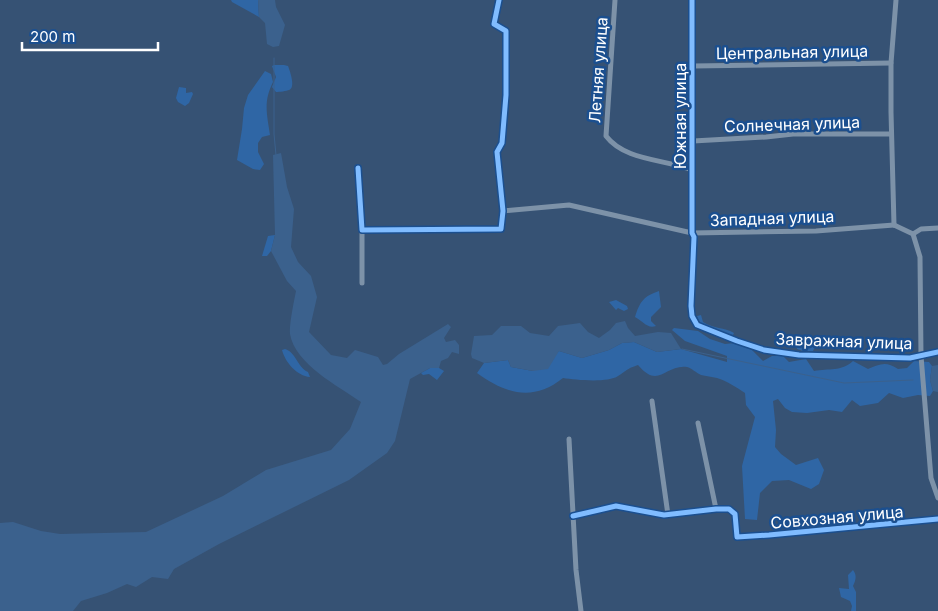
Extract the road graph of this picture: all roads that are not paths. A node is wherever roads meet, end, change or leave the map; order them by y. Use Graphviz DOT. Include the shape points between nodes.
graph roads {
  1 [pos="499,0"];
  2 [pos="615,0"];
  3 [pos="692,0"];
  4 [pos="896,0"];
  5 [pos="891,63"];
  6 [pos="693,66"];
  7 [pos="891,134"];
  8 [pos="693,141"];
  9 [pos="358,168"];
  10 [pos="692,170"];
  11 [pos="503,211"];
  12 [pos="894,225"];
  13 [pos="938,228"];
  14 [pos="362,230"];
  15 [pos="692,233"];
  16 [pos="913,234"];
  17 [pos="362,283"];
  18 [pos="938,352"];
  19 [pos="921,356"];
  20 [pos="652,401"];
  21 [pos="698,423"];
  22 [pos="569,439"];
  23 [pos="938,498"];
  24 [pos="716,509"];
  25 [pos="668,515"];
  26 [pos="573,516"];
  27 [pos="938,519"];
  28 [pos="581,611"];
  1 -- 11 [label="street" via="494,24 506,31 507,73 502,143 497,152"];
  2 -- 10 [label="street, Летняя улица" via="606,136 612,144 628,152"];
  3 -- 6 [label="street, Южная улица"];
  4 -- 5 [label="street"];
  5 -- 6 [label="street, Центральная улица"];
  5 -- 7 [label="street"];
  6 -- 8 [label="street, Южная улица"];
  7 -- 8 [label="street, Солнечная улица" via="793,134"];
  7 -- 12 [label="street"];
  8 -- 10 [label="street, Южная улица"];
  9 -- 14 [label="street"];
  10 -- 15 [label="street, Южная улица"];
  11 -- 14 [label="street" via="501,229"];
  11 -- 15 [label="street, Западная улица" via="570,205"];
  12 -- 15 [label="street, Западная улица" via="816,231"];
  12 -- 16 [label="street"];
  13 -- 16 [label="street" via="921,229"];
  14 -- 17 [label="street"];
  15 -- 19 [label="street, Завражная улица" via="691,306 697,325 736,342 799,355"];
  16 -- 19 [label="street" via="920,257"];
  18 -- 19 [label="street, Завражная улица"];
  19 -- 23 [label="street" via="931,478"];
  20 -- 25 [label="street"];
  21 -- 24 [label="street"];
  22 -- 26 [label="street"];
  24 -- 25 [label="street"];
  24 -- 27 [label="street, Совхозная улица" via="729,509 734,514 737,537"];
  25 -- 26 [label="street" via="616,506"];
  26 -- 28 [label="street"];
}
